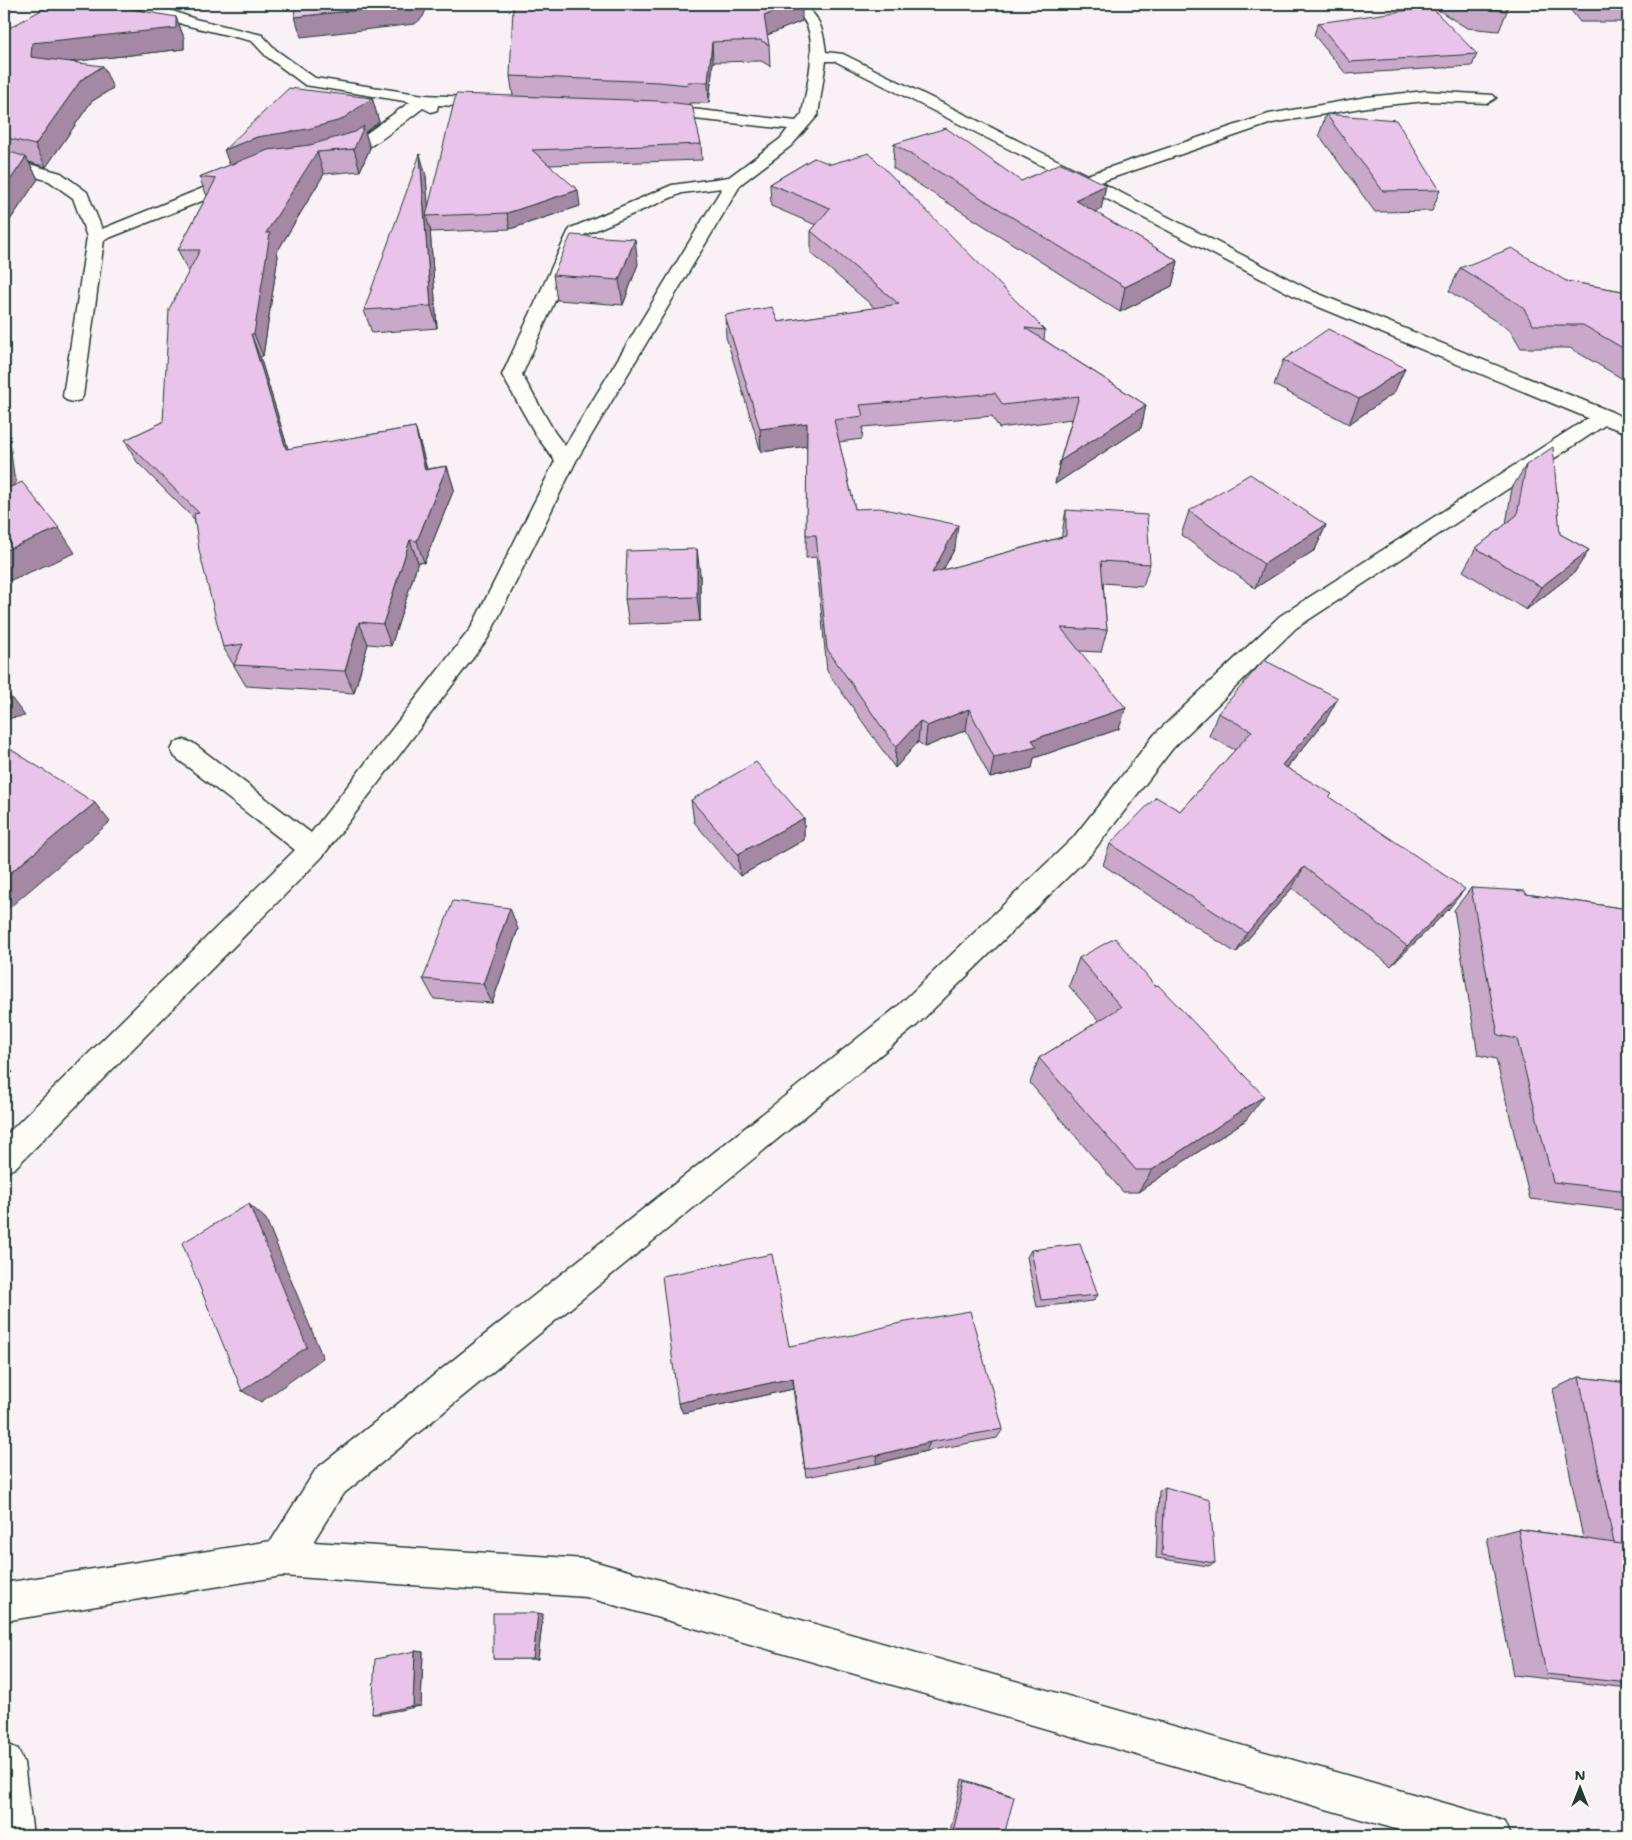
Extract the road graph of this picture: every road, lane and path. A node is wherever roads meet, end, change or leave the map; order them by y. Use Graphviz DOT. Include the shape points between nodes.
graph roads {
  1 [pos="140,4"];
  2 [pos="792,4"];
  3 [pos="819,56"];
  4 [pos="1488,98"];
  5 [pos="503,103"];
  6 [pos="428,105"];
  7 [pos="641,109"];
  8 [pos="800,126"];
  9 [pos="317,160"];
  10 [pos="4,162"];
  11 [pos="254,174"];
  12 [pos="734,181"];
  13 [pos="1086,181"];
  14 [pos="96,237"];
  15 [pos="73,396"];
  16 [pos="1616,422"];
  17 [pos="566,461"];
  18 [pos="184,750"];
  19 [pos="313,849"];
  20 [pos="4,1158"];
  21 [pos="282,1558"];
  22 [pos="4,1602"];
  23 [pos="4,1763"];
  24 [pos="13,1836"];
  25 [pos="1490,1836"];
  1 -- 6 [label="street" via="190,22 258,38 271,53 310,82"];
  2 -- 3 [label="street" via="809,17 817,35"];
  3 -- 8 [label="street" via="810,115"];
  3 -- 13 [label="street" via="838,57"];
  4 -- 13 [label="street" via="1426,96 1367,102 1269,119"];
  5 -- 6 [label="street"];
  6 -- 9 [label="street" via="355,149"];
  7 -- 8 [label="street"];
  8 -- 12 [label="street" via="786,142"];
  10 -- 14 [label="street" via="55,178 82,196"];
  11 -- 14 [label="street"];
  12 -- 17 [label="street"];
  12 -- 17 [label="street" via="678,189 577,232 512,375 546,435"];
  13 -- 16 [label="street" via="1308,296"];
  14 -- 15 [label="street"];
  16 -- 21 [label="street" via="1288,622 1164,741 1082,846 907,1016 329,1482"];
  17 -- 19 [label="street" via="480,632"];
  18 -- 19 [label="street"];
  19 -- 20 [label="street"];
  21 -- 22 [label="street"];
  21 -- 25 [label="street" via="586,1578"];
  23 -- 24 [label="street"];
}
